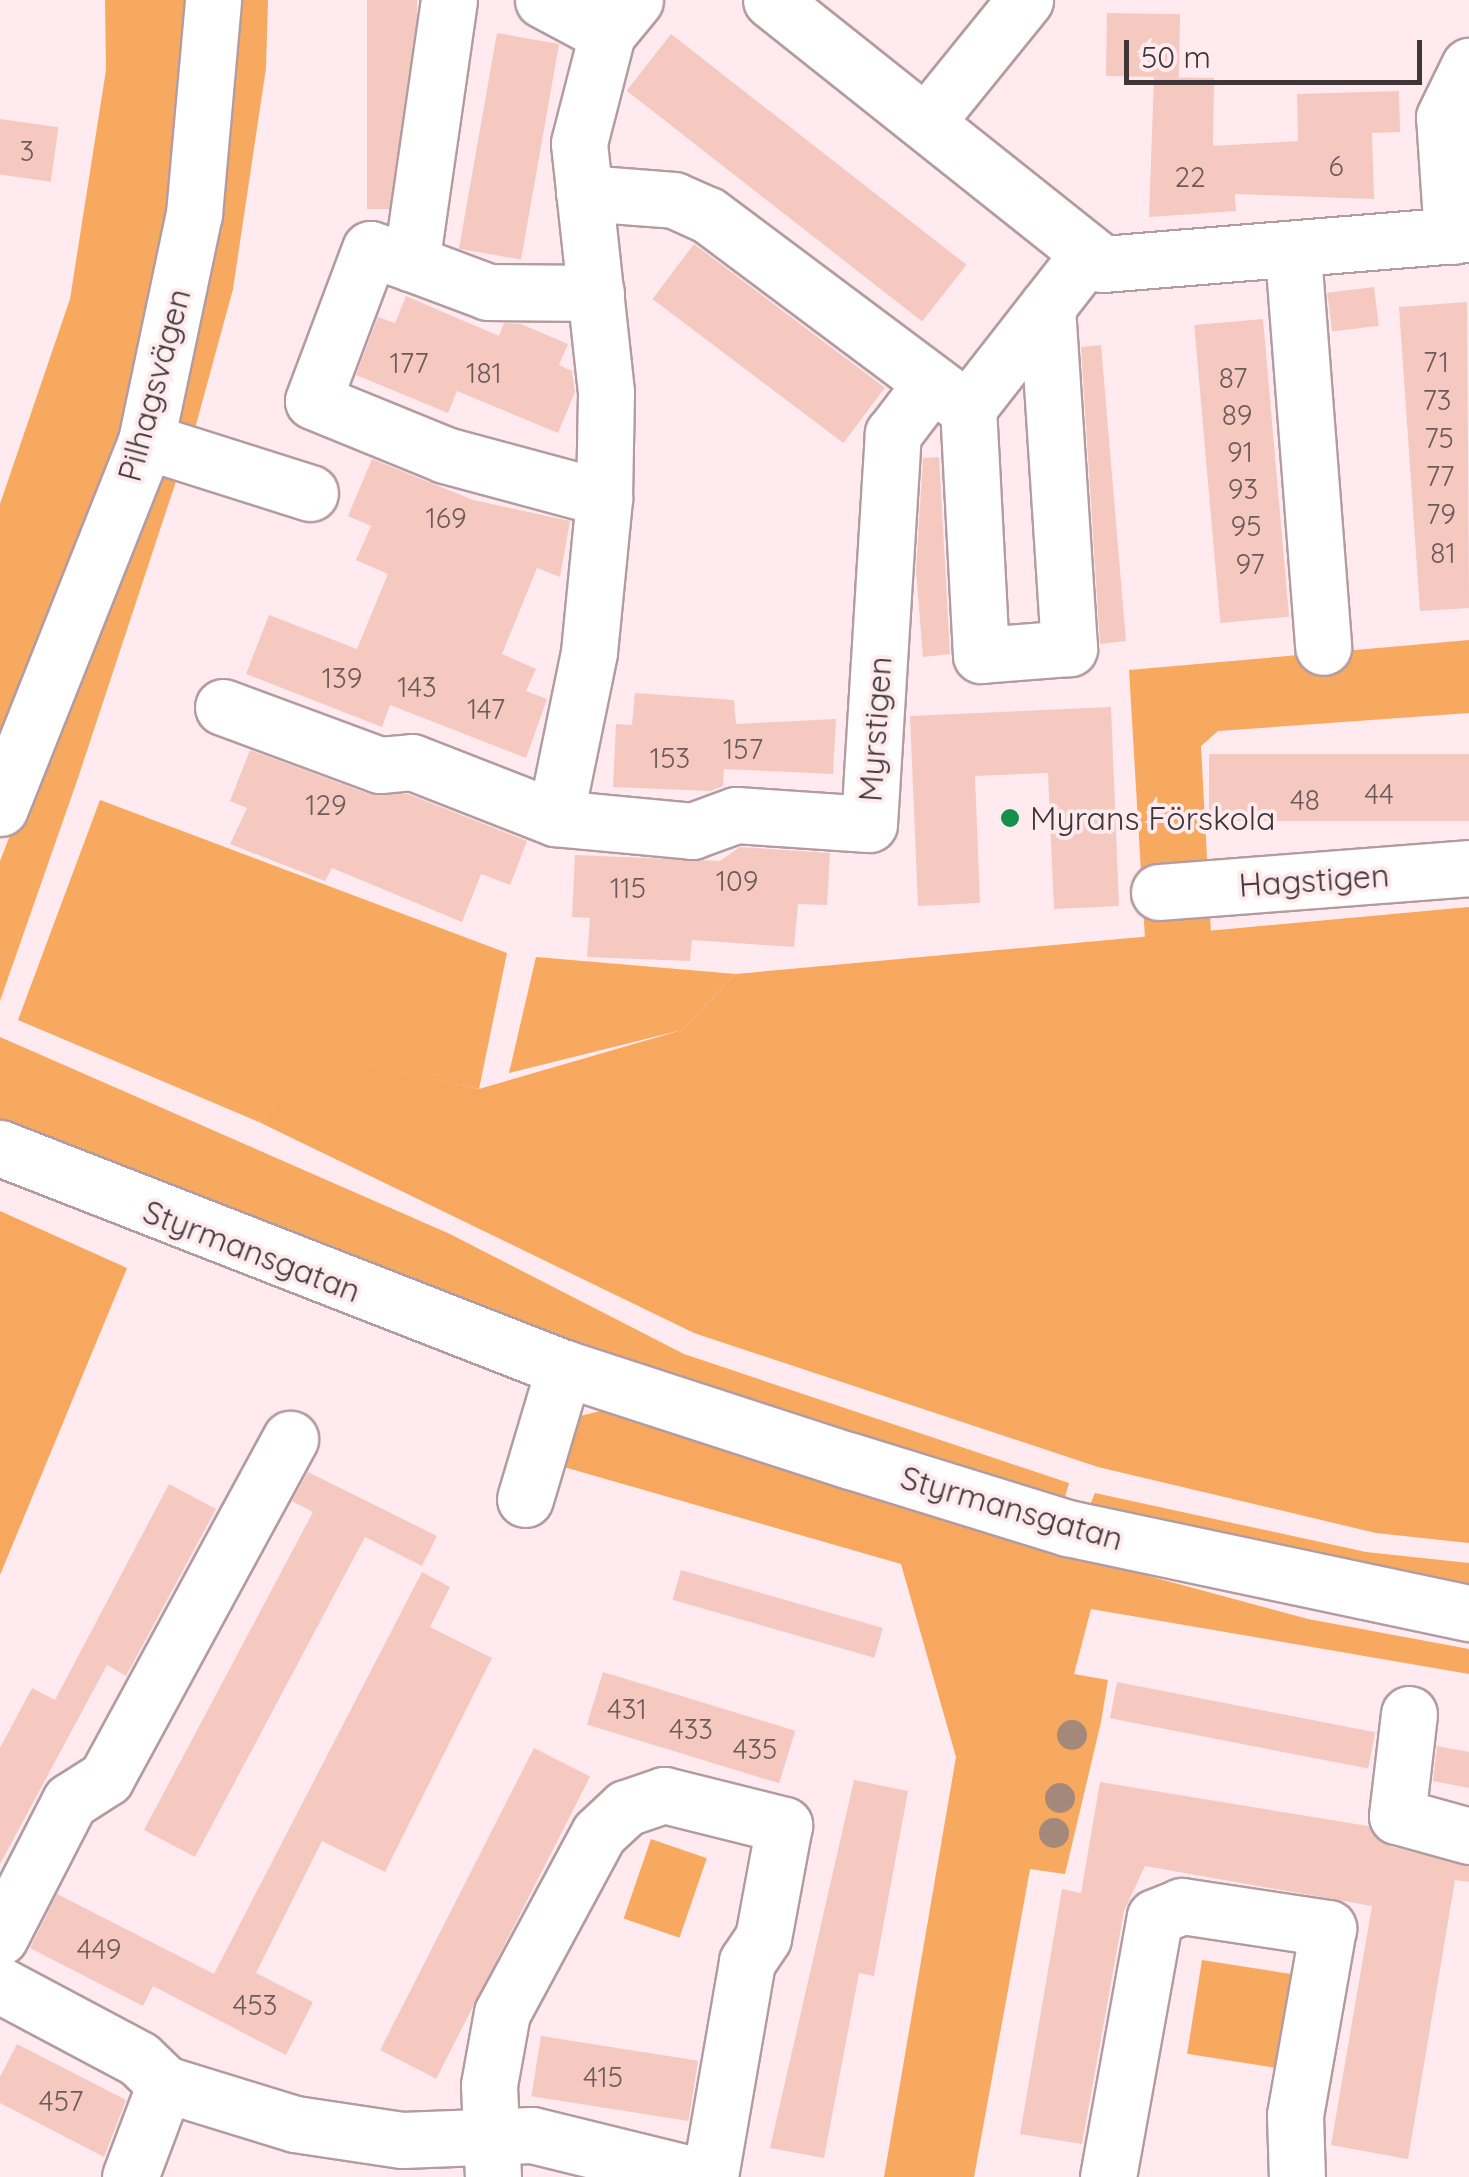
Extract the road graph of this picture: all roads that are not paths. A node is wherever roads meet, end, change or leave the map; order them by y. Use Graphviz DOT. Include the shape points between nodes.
graph roads {
  1 [pos="213,0"];
  2 [pos="449,0"];
  3 [pos="543,0"];
  4 [pos="771,0"];
  5 [pos="1025,0"];
  6 [pos="621,17"];
  7 [pos="1469,66"];
  8 [pos="928,120"];
  9 [pos="584,193"];
  10 [pos="1461,235"];
  11 [pos="1293,254"];
  12 [pos="1085,258"];
  13 [pos="411,262"];
  14 [pos="596,293"];
  15 [pos="1048,307"];
  16 [pos="948,398"];
  17 [pos="146,441"];
  18 [pos="310,492"];
  19 [pos="604,498"];
  20 [pos="1324,647"];
  21 [pos="223,706"];
  22 [pos="0,808"];
  23 [pos="555,818"];
  24 [pos="1469,868"];
  25 [pos="1159,892"];
  26 [pos="0,1148"];
  27 [pos="564,1368"];
  28 [pos="290,1439"];
  29 [pos="525,1499"];
  30 [pos="1469,1614"];
  31 [pos="1408,1714"];
  32 [pos="1469,1836"];
  33 [pos="0,1937"];
  34 [pos="4,1996"];
  35 [pos="165,2084"];
  36 [pos="493,2157"];
  37 [pos="130,2177"];
  38 [pos="706,2177"];
  39 [pos="1108,2177"];
  40 [pos="1297,2177"];
  1 -- 17 [label="street, Pilhagsvägen" via="194,214"];
  2 -- 13 [label="street"];
  3 -- 6 [label="street"];
  4 -- 8 [label="street"];
  5 -- 8 [label="street"];
  6 -- 9 [label="street" via="579,143"];
  7 -- 10 [label="street" via="1444,117"];
  8 -- 12 [label="street"];
  9 -- 14 [label="street"];
  9 -- 16 [label="street" via="674,200 708,215"];
  10 -- 11 [label="street"];
  11 -- 12 [label="street"];
  11 -- 20 [label="street"];
  12 -- 15 [label="street, Myrstigen"];
  13 -- 14 [label="street" via="488,292"];
  13 -- 19 [label="street" via="370,249 312,401 445,455"];
  14 -- 19 [label="street"];
  15 -- 16 [label="street, Myrstigen"];
  15 -- 16 [label="street" via="1069,648 981,655"];
  16 -- 23 [label="street, Myrstigen" via="893,434 870,824 736,816 692,831"];
  17 -- 18 [label="street"];
  17 -- 22 [label="street, Pilhagsvägen"];
  19 -- 23 [label="street" via="589,652"];
  21 -- 23 [label="street, Myrstigen" via="380,765 412,762"];
  24 -- 25 [label="street, Hagstigen"];
  26 -- 27 [label="street, Styrmansgatan"];
  27 -- 29 [label="street"];
  27 -- 30 [label="street, Styrmansgatan" via="1068,1528 1366,1598"];
  28 -- 33 [label="street" via="106,1778 70,1801"];
  31 -- 32 [label="street" via="1397,1816"];
  34 -- 35 [label="street" via="139,2059"];
  35 -- 36 [label="street" via="295,2124"];
  35 -- 37 [label="street"];
  36 -- 38 [label="street" via="532,2135"];
  36 -- 38 [label="street" via="489,2085 502,2013 598,1834 626,1808 664,1795 784,1824 777,1884 748,1962"];
  39 -- 40 [label="street" via="1155,1917 1182,1906 1328,1928 1295,2115"];
}
